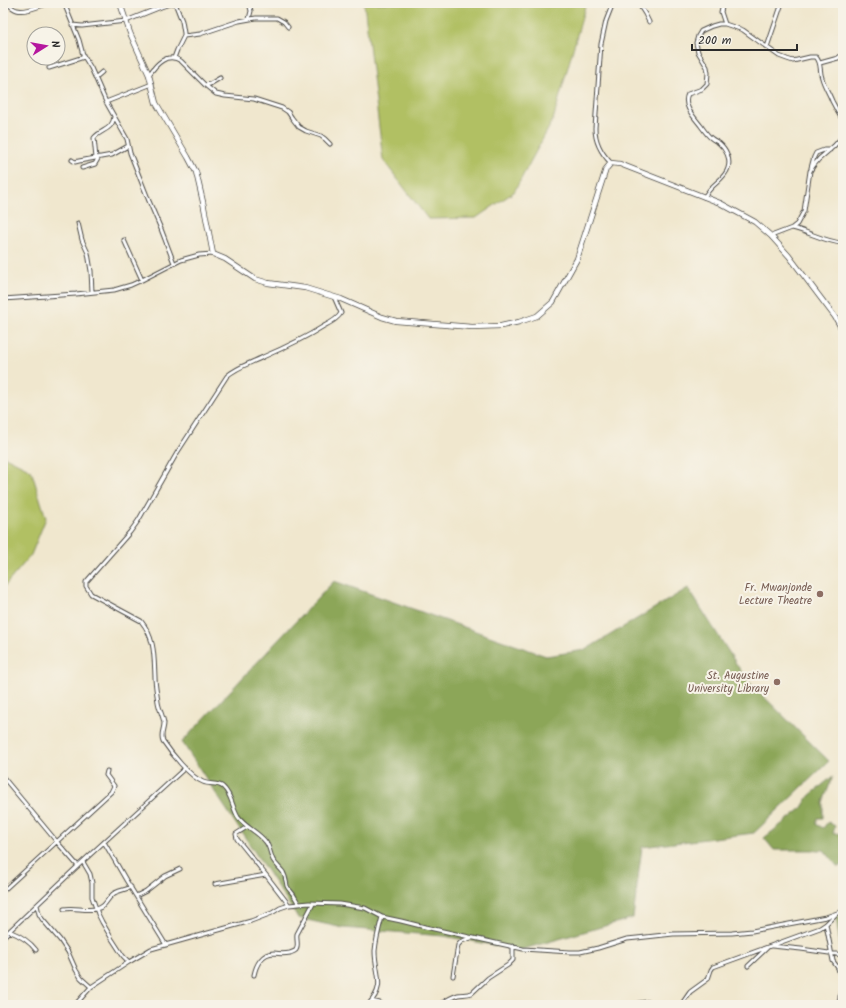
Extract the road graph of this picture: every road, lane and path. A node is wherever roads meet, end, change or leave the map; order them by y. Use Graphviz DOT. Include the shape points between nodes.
graph roads {
  1 [pos="7,3"];
  2 [pos="52,3"];
  3 [pos="64,3"];
  4 [pos="120,3"];
  5 [pos="174,3"];
  6 [pos="249,3"];
  7 [pos="613,3"];
  8 [pos="638,3"];
  9 [pos="724,3"];
  10 [pos="782,3"];
  11 [pos="249,19"];
  12 [pos="126,21"];
  13 [pos="649,22"];
  14 [pos="725,24"];
  15 [pos="72,25"];
  16 [pos="288,27"];
  17 [pos="184,36"];
  18 [pos="769,38"];
  19 [pos="759,42"];
  20 [pos="767,47"];
  21 [pos="843,54"];
  22 [pos="84,57"];
  23 [pos="174,58"];
  24 [pos="820,63"];
  25 [pos="49,68"];
  26 [pos="102,72"];
  27 [pos="149,75"];
  28 [pos="95,78"];
  29 [pos="220,78"];
  30 [pos="152,84"];
  31 [pos="205,85"];
  32 [pos="106,102"];
  33 [pos="114,117"];
  34 [pos="843,120"];
  35 [pos="843,136"];
  36 [pos="330,144"];
  37 [pos="128,146"];
  38 [pos="830,150"];
  39 [pos="98,158"];
  40 [pos="72,160"];
  41 [pos="611,163"];
  42 [pos="82,168"];
  43 [pos="810,171"];
  44 [pos="704,197"];
  45 [pos="78,223"];
  46 [pos="792,228"];
  47 [pos="771,236"];
  48 [pos="124,240"];
  49 [pos="843,243"];
  50 [pos="213,254"];
  51 [pos="174,263"];
  52 [pos="142,280"];
  53 [pos="92,292"];
  54 [pos="334,297"];
  55 [pos="3,299"];
  56 [pos="843,331"];
  57 [pos="185,768"];
  58 [pos="107,771"];
  59 [pos="3,777"];
  60 [pos="247,827"];
  61 [pos="57,842"];
  62 [pos="104,842"];
  63 [pos="83,862"];
  64 [pos="78,866"];
  65 [pos="180,869"];
  66 [pos="266,875"];
  67 [pos="215,884"];
  68 [pos="131,887"];
  69 [pos="3,891"];
  70 [pos="136,896"];
  71 [pos="299,904"];
  72 [pos="313,904"];
  73 [pos="37,905"];
  74 [pos="289,905"];
  75 [pos="64,909"];
  76 [pos="96,909"];
  77 [pos="843,910"];
  78 [pos="836,914"];
  79 [pos="382,917"];
  80 [pos="826,924"];
  81 [pos="10,931"];
  82 [pos="3,937"];
  83 [pos="473,938"];
  84 [pos="166,944"];
  85 [pos="513,946"];
  86 [pos="769,946"];
  87 [pos="36,950"];
  88 [pos="831,954"];
  89 [pos="843,955"];
  90 [pos="128,962"];
  91 [pos="748,966"];
  92 [pos="254,975"];
  93 [pos="453,976"];
  94 [pos="91,987"];
  95 [pos="3,1001"];
  96 [pos="372,1001"];
  97 [pos="8,1005"];
  98 [pos="76,1005"];
  99 [pos="368,1005"];
  100 [pos="383,1005"];
  101 [pos="439,1005"];
  102 [pos="626,1005"];
  103 [pos="666,1005"];
  104 [pos="681,1005"];
  105 [pos="836,1005"];
  1 -- 2 [label="street" via="19,11"];
  3 -- 15 [label="street"];
  4 -- 12 [label="main road"];
  5 -- 12 [label="street"];
  5 -- 17 [label="street" via="182,21"];
  6 -- 11 [label="street"];
  7 -- 41 [label="street" via="601,44 595,128 599,148"];
  8 -- 13 [label="street"];
  9 -- 14 [label="street" via="721,12"];
  10 -- 18 [label="street"];
  11 -- 16 [label="street" via="277,18"];
  11 -- 17 [label="street" via="200,34"];
  12 -- 15 [label="street"];
  12 -- 27 [label="main road"];
  14 -- 19 [label="street" via="743,30"];
  14 -- 44 [label="street" via="703,30 698,36 696,45 706,67 708,79 705,87 688,94 686,98 691,113 710,138 721,145 729,159 727,172"];
  15 -- 22 [label="street"];
  17 -- 23 [label="street"];
  18 -- 19 [label="street"];
  18 -- 20 [label="street"];
  19 -- 20 [label="street"];
  20 -- 24 [label="street" via="779,56 793,61 814,57"];
  21 -- 24 [label="street"];
  22 -- 25 [label="street"];
  22 -- 28 [label="street"];
  23 -- 27 [label="street" via="159,62"];
  23 -- 31 [label="street" via="181,61"];
  24 -- 34 [label="street" via="824,83"];
  26 -- 28 [label="street"];
  27 -- 30 [label="main road"];
  28 -- 32 [label="street"];
  29 -- 31 [label="street"];
  30 -- 32 [label="street"];
  30 -- 50 [label="main road" via="156,103 196,172"];
  31 -- 36 [label="street" via="220,96 254,99 282,108 288,112 296,125 321,136"];
  32 -- 33 [label="street"];
  33 -- 37 [label="street" via="127,139"];
  33 -- 39 [label="street" via="112,125 94,138"];
  35 -- 38 [label="street"];
  37 -- 39 [label="street" via="112,155"];
  37 -- 51 [label="street"];
  38 -- 43 [label="street"];
  38 -- 43 [label="street" via="816,153"];
  39 -- 40 [label="street" via="79,162"];
  39 -- 42 [label="street" via="95,164"];
  41 -- 44 [label="main road" via="620,164"];
  41 -- 54 [label="main road" via="606,169 577,259 553,302 537,316 501,326 472,327 396,321"];
  43 -- 46 [label="street" via="804,212"];
  44 -- 47 [label="main road" via="755,222"];
  45 -- 53 [label="street" via="88,253"];
  46 -- 47 [label="street"];
  46 -- 49 [label="street" via="829,241"];
  47 -- 56 [label="main road" via="816,291"];
  48 -- 52 [label="street"];
  50 -- 51 [label="street" via="199,255"];
  50 -- 54 [label="main road" via="255,279 305,288"];
  51 -- 52 [label="street"];
  52 -- 53 [label="street" via="114,290"];
  53 -- 55 [label="street"];
  54 -- 57 [label="street" via="341,315 333,321 316,332 236,369 227,376 177,453 138,521 86,582 91,594 141,621 149,634 153,647 158,702 164,721 161,736"];
  57 -- 60 [label="street" via="202,782 218,784 225,788 234,810"];
  57 -- 62 [label="street"];
  58 -- 61 [label="street" via="106,775 114,786 111,792"];
  59 -- 61 [label="street"];
  60 -- 66 [label="street" via="236,836"];
  60 -- 71 [label="street" via="265,840 273,860 285,876 288,888"];
  61 -- 64 [label="street"];
  61 -- 69 [label="street"];
  62 -- 63 [label="street"];
  62 -- 68 [label="street"];
  63 -- 64 [label="street"];
  63 -- 76 [label="street" via="90,874"];
  64 -- 73 [label="street"];
  65 -- 70 [label="street"];
  66 -- 67 [label="street"];
  66 -- 74 [label="street"];
  68 -- 70 [label="street"];
  68 -- 76 [label="street" via="113,894 103,906"];
  70 -- 84 [label="street"];
  71 -- 72 [label="street"];
  71 -- 74 [label="street"];
  72 -- 79 [label="street" via="340,904 365,908"];
  72 -- 92 [label="street" via="297,934 294,952 272,953 264,957"];
  73 -- 81 [label="street"];
  73 -- 94 [label="street" via="42,919 68,952 81,978"];
  74 -- 84 [label="street" via="251,921"];
  75 -- 76 [label="street"];
  76 -- 90 [label="street"];
  77 -- 78 [label="street"];
  78 -- 80 [label="street"];
  78 -- 85 [label="street" via="752,931 673,934 627,939 580,952 530,950"];
  79 -- 83 [label="street"];
  79 -- 96 [label="street" via="375,952 379,987"];
  80 -- 86 [label="street"];
  80 -- 88 [label="street"];
  81 -- 82 [label="street"];
  81 -- 87 [label="street"];
  83 -- 85 [label="street"];
  83 -- 93 [label="street" via="458,945"];
  84 -- 90 [label="street"];
  85 -- 101 [label="street" via="513,960 508,965 488,978 472,993 454,996"];
  86 -- 88 [label="street"];
  86 -- 91 [label="street"];
  86 -- 104 [label="street" via="714,967 708,979 690,992"];
  88 -- 89 [label="street"];
  88 -- 105 [label="street" via="841,979 840,999"];
  90 -- 94 [label="street"];
  94 -- 98 [label="street"];
  95 -- 97 [label="street"];
  96 -- 99 [label="street"];
  96 -- 100 [label="street"];
  102 -- 103 [label="street" via="647,1002"];
}
